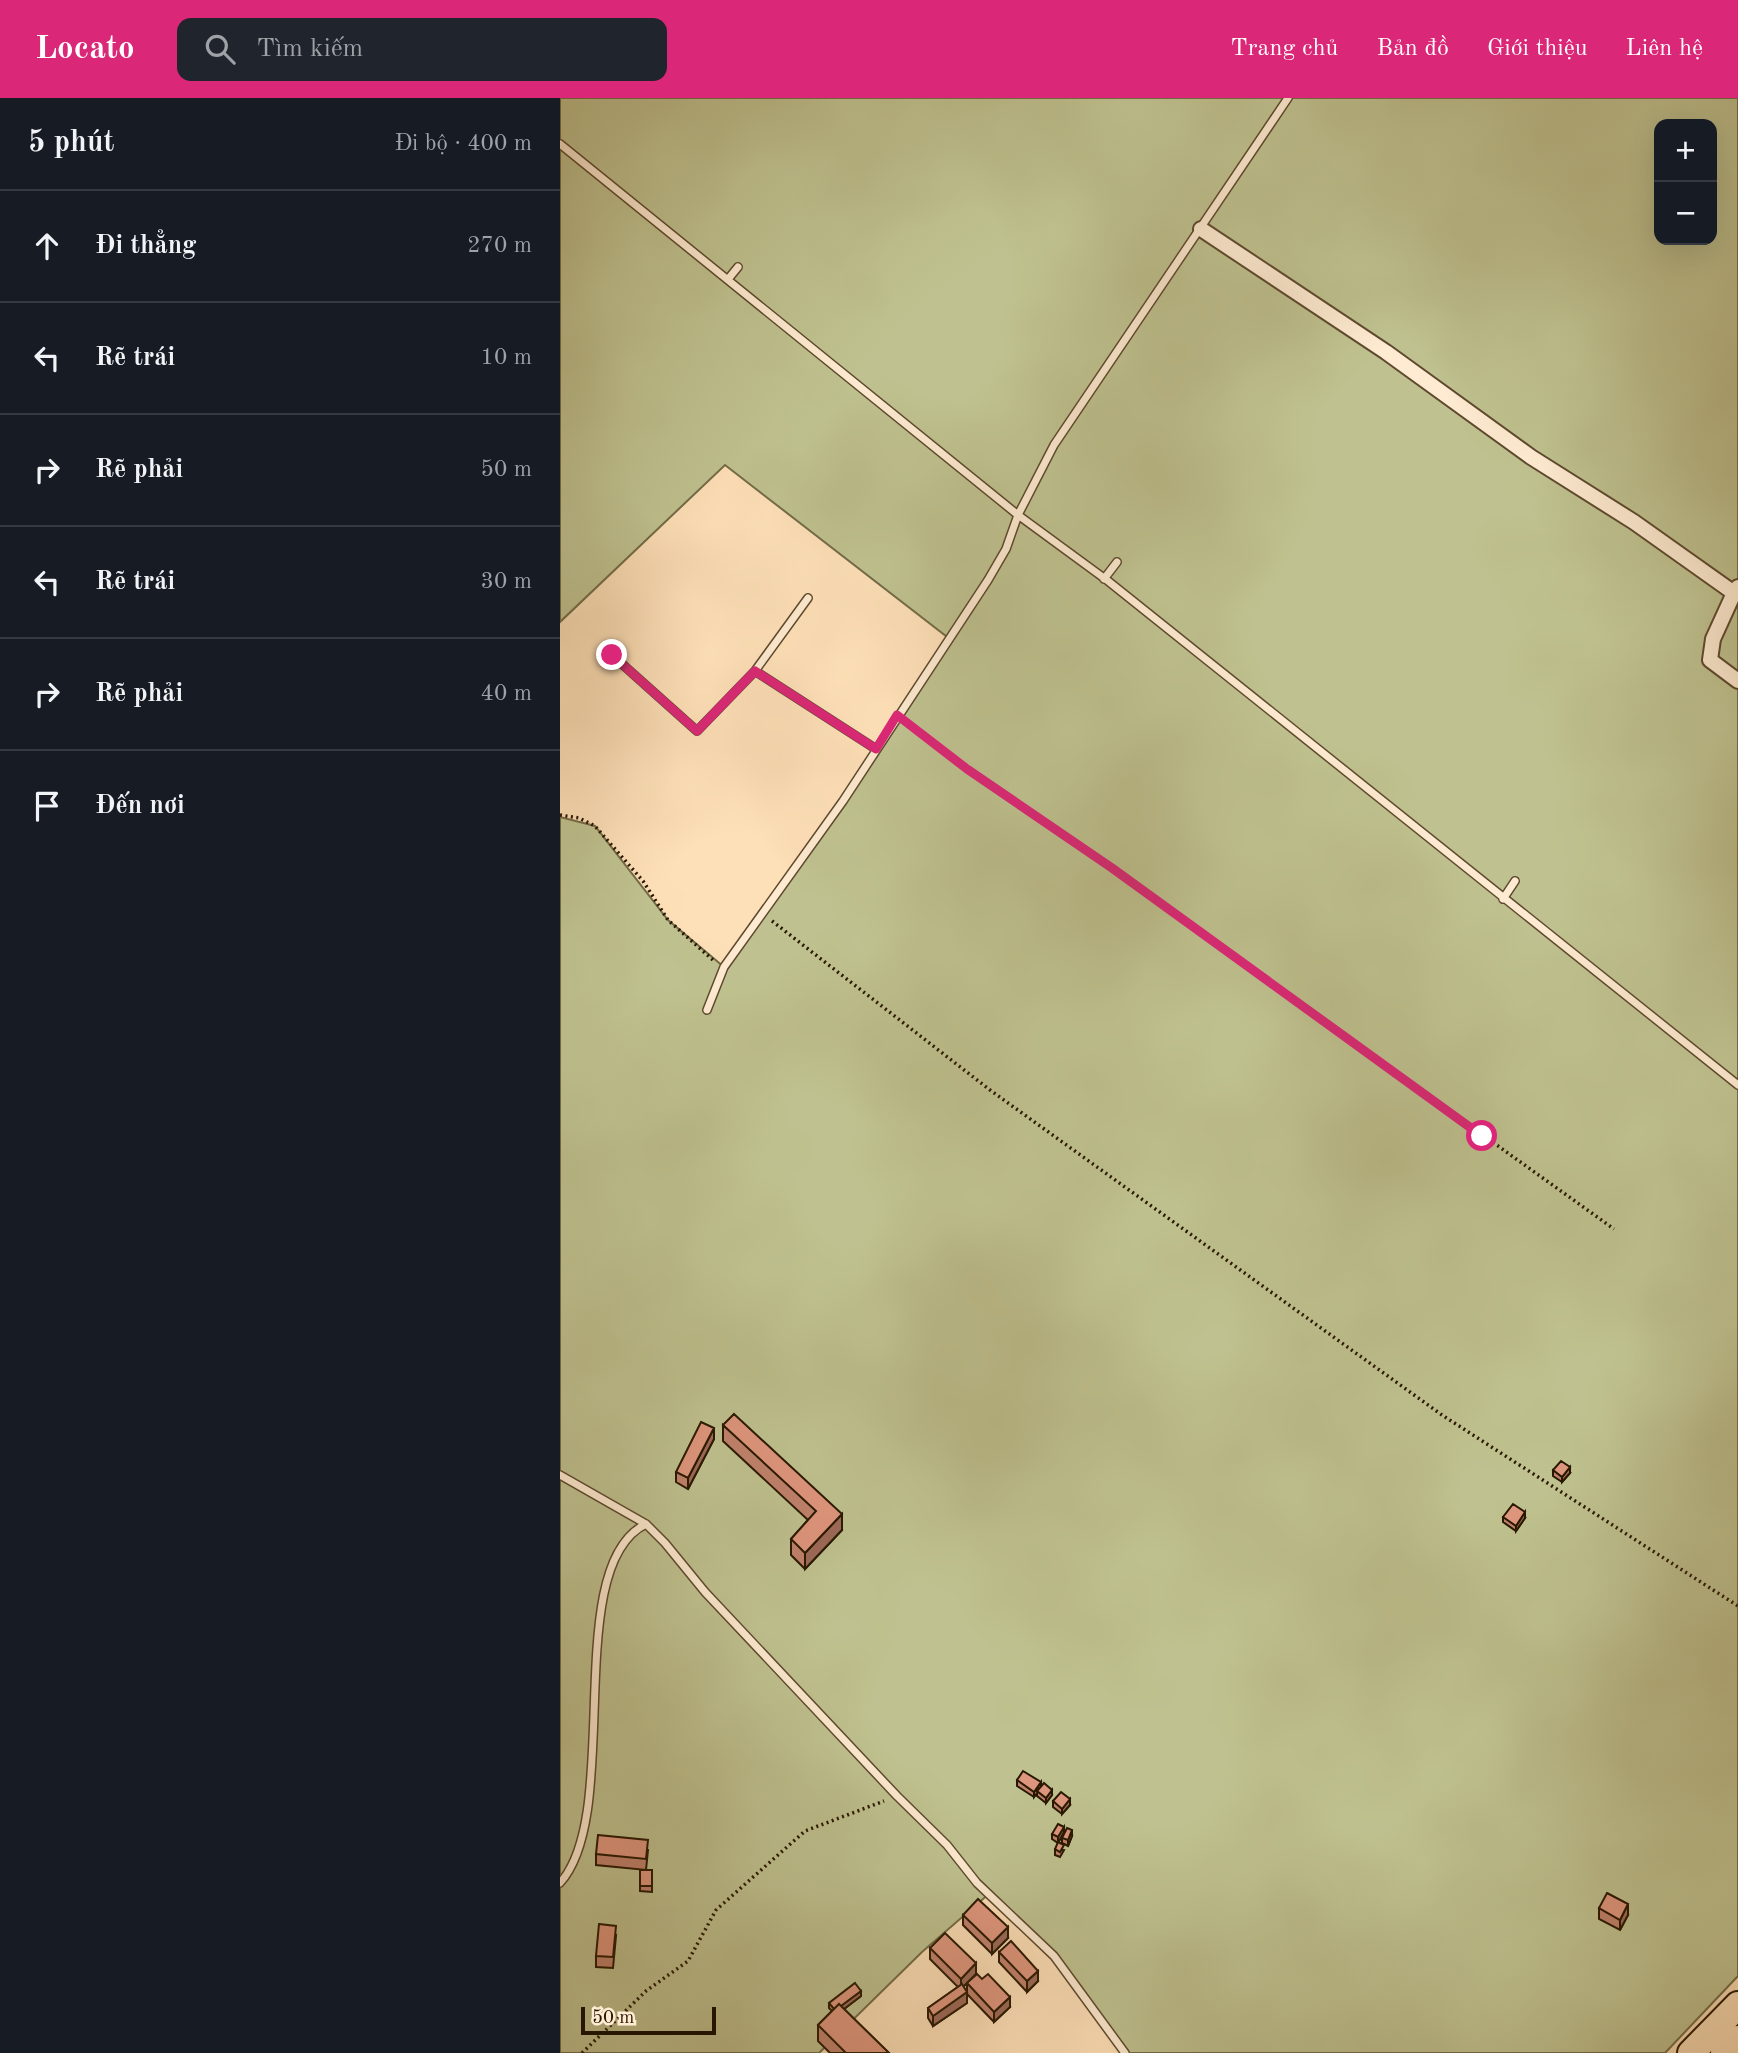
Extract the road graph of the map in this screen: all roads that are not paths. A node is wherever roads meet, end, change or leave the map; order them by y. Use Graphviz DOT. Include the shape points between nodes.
graph roads {
  1 [pos="1288,98"];
  2 [pos="560,144"];
  3 [pos="1202,229"];
  4 [pos="738,267"];
  5 [pos="729,278"];
  6 [pos="1018,514"];
  7 [pos="1117,562"];
  8 [pos="1104,579"];
  9 [pos="1736,590"];
  10 [pos="808,598"];
  11 [pos="612,655"];
  12 [pos="755,671"];
  13 [pos="1738,681"];
  14 [pos="876,749"];
  15 [pos="1515,881"];
  16 [pos="1503,899"];
  17 [pos="707,1010"];
  18 [pos="1738,1085"];
  19 [pos="560,1475"];
  20 [pos="646,1524"];
  21 [pos="560,1883"];
  22 [pos="1738,2005"];
  23 [pos="1738,2039"];
  24 [pos="1125,2053"];
  25 [pos="1691,2053"];
  26 [pos="1724,2053"];
  1 -- 3 [label="lane"];
  2 -- 5 [label="lane"];
  3 -- 6 [label="lane" via="1054,445"];
  3 -- 9 [label="street" via="1386,352 1531,457"];
  4 -- 5 [label="lane"];
  5 -- 6 [label="lane"];
  6 -- 8 [label="lane"];
  6 -- 14 [label="lane" via="1006,549 988,580"];
  7 -- 8 [label="lane"];
  8 -- 16 [label="lane"];
  9 -- 13 [label="street" via="1713,639 1710,660"];
  10 -- 12 [label="lane"];
  11 -- 12 [label="lane" via="697,731"];
  12 -- 14 [label="lane"];
  14 -- 17 [label="lane" via="724,967"];
  15 -- 16 [label="lane"];
  16 -- 18 [label="lane"];
  19 -- 20 [label="lane"];
  20 -- 21 [label="lane" via="622,1542 610,1566 599,1637 586,1814 577,1849"];
  20 -- 24 [label="lane" via="947,1845 977,1883 1054,1956"];
  22 -- 25 [label="highway"];
  23 -- 26 [label="highway"];
}
